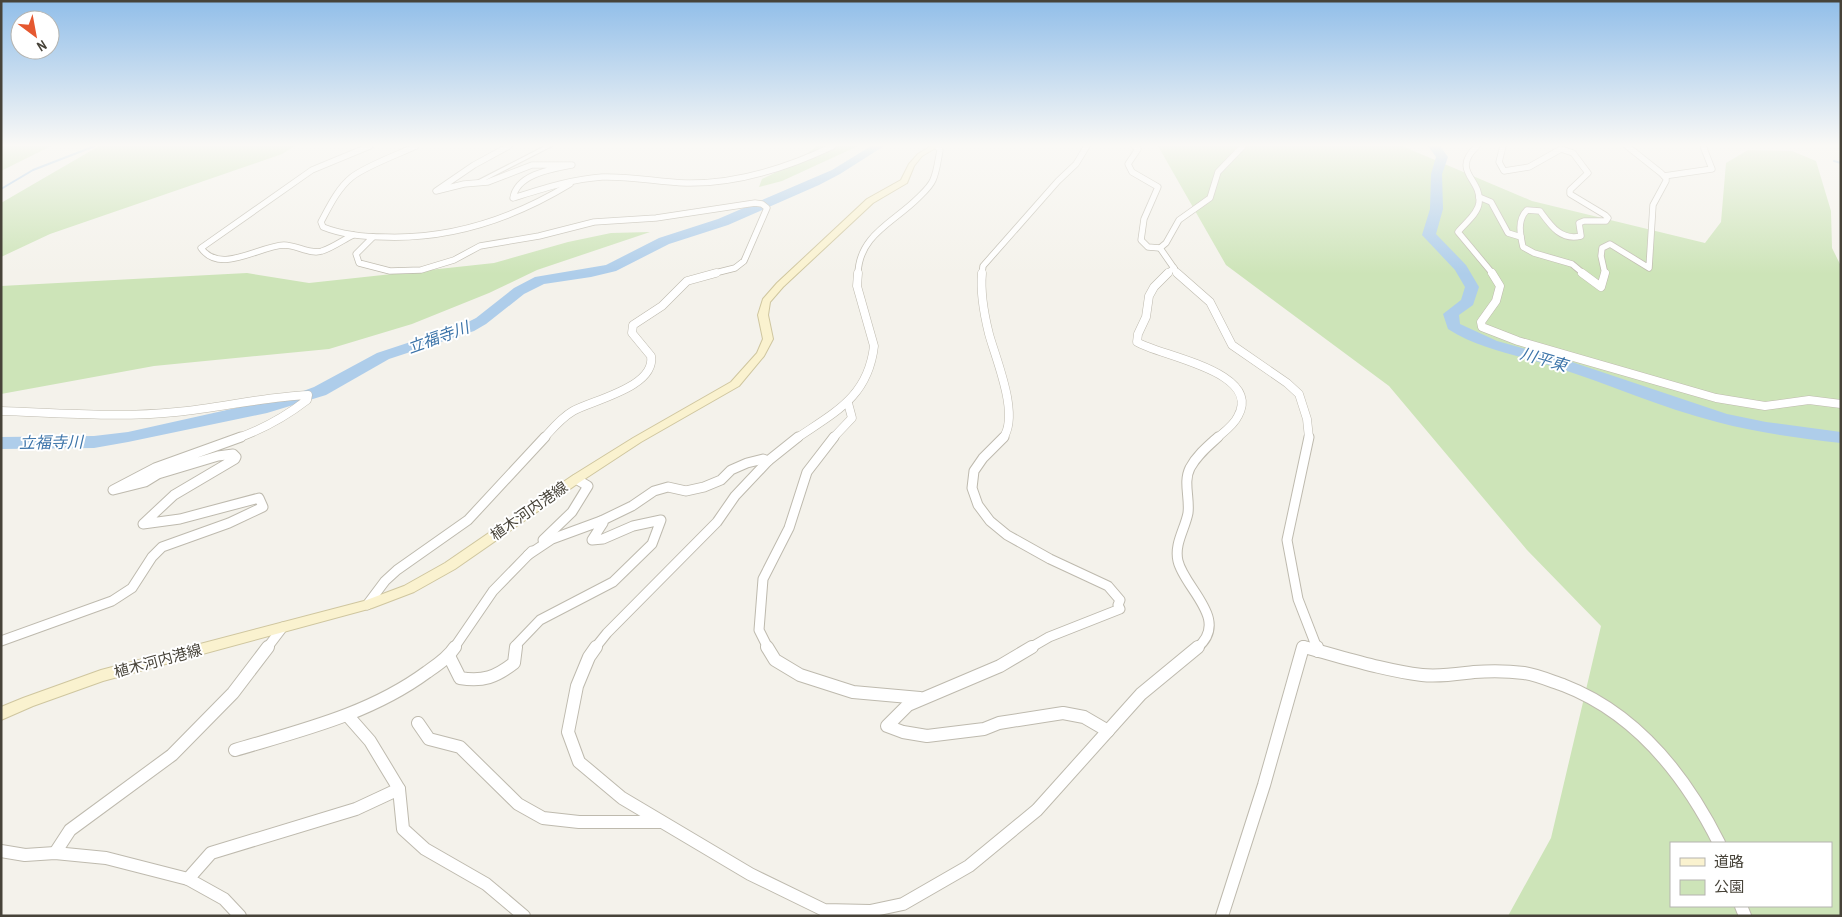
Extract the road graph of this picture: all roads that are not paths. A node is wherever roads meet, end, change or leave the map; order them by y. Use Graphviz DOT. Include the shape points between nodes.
graph roads {
  1 [pos="285,189"];
  2 [pos="342,189"];
  3 [pos="439,189"];
  4 [pos="445,189"];
  5 [pos="516,189"];
  6 [pos="545,189"];
  7 [pos="564,189"];
  8 [pos="892,189"];
  9 [pos="926,189"];
  10 [pos="1051,189"];
  11 [pos="1157,189"];
  12 [pos="1213,189"];
  13 [pos="1475,189"];
  14 [pos="1571,189"];
  15 [pos="1662,189"];
  16 [pos="1479,198"];
  17 [pos="353,235"];
  18 [pos="373,237"];
  19 [pos="1520,237"];
  20 [pos="1160,248"];
  21 [pos="1174,268"];
  22 [pos="848,403"];
  23 [pos="1841,404"];
  24 [pos="1,411"];
  25 [pos="768,461"];
  26 [pos="576,479"];
  27 [pos="601,521"];
  28 [pos="528,555"];
  29 [pos="367,605"];
  30 [pos="283,627"];
  31 [pos="1,641"];
  32 [pos="1318,651"];
  33 [pos="449,656"];
  34 [pos="922,698"];
  35 [pos="1,714"];
  36 [pos="348,716"];
  37 [pos="418,723"];
  38 [pos="1108,731"];
  39 [pos="235,750"];
  40 [pos="398,789"];
  41 [pos="662,822"];
  42 [pos="1718,842"];
  43 [pos="1,851"];
  44 [pos="55,853"];
  45 [pos="188,879"];
  46 [pos="893,906"];
  47 [pos="240,916"];
  48 [pos="524,916"];
  49 [pos="879,916"];
  50 [pos="1222,916"];
  1 -- 17 [label="street" via="201,248 203,252 221,260 291,245 321,252"];
  2 -- 17 [label="street" via="321,222 323,227"];
  3 -- 4 [label="street" via="436,191"];
  5 -- 6 [label="street" via="513,198"];
  7 -- 18 [label="street" via="516,214 464,230 414,238"];
  8 -- 26 [label="main road, 植木河内港線" via="870,201 766,301 763,315 768,339 762,354 735,384"];
  9 -- 22 [label="street" via="877,232 862,250 857,286 874,346 862,386"];
  10 -- 34 [label="street" via="983,266 980,280 982,302 1005,385 1010,416 1002,442 977,466 971,479 972,494 980,512 1007,536 1108,586 1120,600 1120,609 1049,637 1000,666"];
  11 -- 20 [label="street" via="1140,233 1141,240 1148,247"];
  12 -- 20 [label="street" via="1210,198 1179,220"];
  13 -- 16 [label="street"];
  14 -- 19 [label="street" via="1570,194 1608,218 1579,223 1581,236 1576,238 1555,232 1540,211 1526,210 1520,219"];
  15 -- 19 [label="street" via="1653,205 1649,268 1610,244 1602,248 1605,274 1601,287 1572,264 1523,247"];
  16 -- 19 [label="street" via="1491,202 1508,233"];
  16 -- 23 [label="street" via="1478,208 1458,232 1500,286 1496,301 1484,315 1482,327 1518,341 1716,398 1765,406 1808,400"];
  17 -- 18 [label="street"];
  18 -- 29 [label="street" via="356,254 359,263 375,269 405,271 438,266 480,246 594,222 656,218 755,203 767,208 744,261 735,268 687,281 662,306 633,325 632,333 652,357 651,367 645,376 635,384 575,409 561,419 468,519 440,543 387,578"];
  20 -- 21 [label="street"];
  21 -- 32 [label="street" via="1210,302 1232,345 1287,383 1303,403 1309,442 1287,540 1298,599"];
  21 -- 38 [label="street" via="1151,291 1146,317 1137,332 1137,342 1210,369 1228,380 1241,396 1241,410 1237,420 1193,461 1187,472 1188,513 1178,545 1178,563 1209,615 1208,637 1141,694"];
  22 -- 25 [label="street"];
  22 -- 34 [label="street" via="852,418 807,472 789,528 762,579 759,630 775,660 800,675 853,692"];
  24 -- 31 [label="street" via="122,416 308,395 307,400 286,416 258,431 155,468 113,490 232,454 235,459 171,497 143,524 180,519 259,498 263,506 229,523 162,547 156,551 143,575 121,597"];
  25 -- 27 [label="street" via="747,463 704,487 686,491 668,488 654,491"];
  25 -- 41 [label="street" via="735,496 717,522 607,633 590,657 577,686 568,732 579,762 622,798"];
  26 -- 28 [label="street" via="588,486 572,512"];
  26 -- 29 [label="main road, 植木河内港線" via="450,566 408,589"];
  27 -- 28 [label="street" via="552,539"];
  27 -- 33 [label="street" via="603,523 592,540 606,540 617,532 661,520 652,544 613,582 540,620 516,644 514,663 502,673 481,682 460,678"];
  28 -- 33 [label="street" via="493,591"];
  29 -- 30 [label="main road, 植木河内港線"];
  30 -- 35 [label="main road, 植木河内港線" via="101,676"];
  30 -- 44 [label="street" via="233,693 172,755 70,830"];
  32 -- 42 [label="street" via="1414,674 1444,677 1476,672 1525,674 1572,687 1633,726 1663,756 1696,799"];
  32 -- 50 [label="street" via="1303,647"];
  33 -- 36 [label="street" via="404,689"];
  34 -- 38 [label="street" via="908,705 887,726 927,736 984,729 999,723 1063,713 1084,717"];
  36 -- 39 [label="street"];
  36 -- 40 [label="street" via="370,740"];
  37 -- 41 [label="street" via="429,739 460,747 518,804 543,818 579,822"];
  38 -- 46 [label="street" via="1038,810 969,866 903,904"];
  40 -- 45 [label="street" via="356,809 211,853"];
  40 -- 48 [label="street" via="404,829 425,849 486,884"];
  41 -- 46 [label="street" via="750,874 824,910 870,911"];
  43 -- 44 [label="street" via="25,855"];
  44 -- 45 [label="street" via="106,858"];
  45 -- 47 [label="street" via="224,899"];
  46 -- 49 [label="street"];
}
